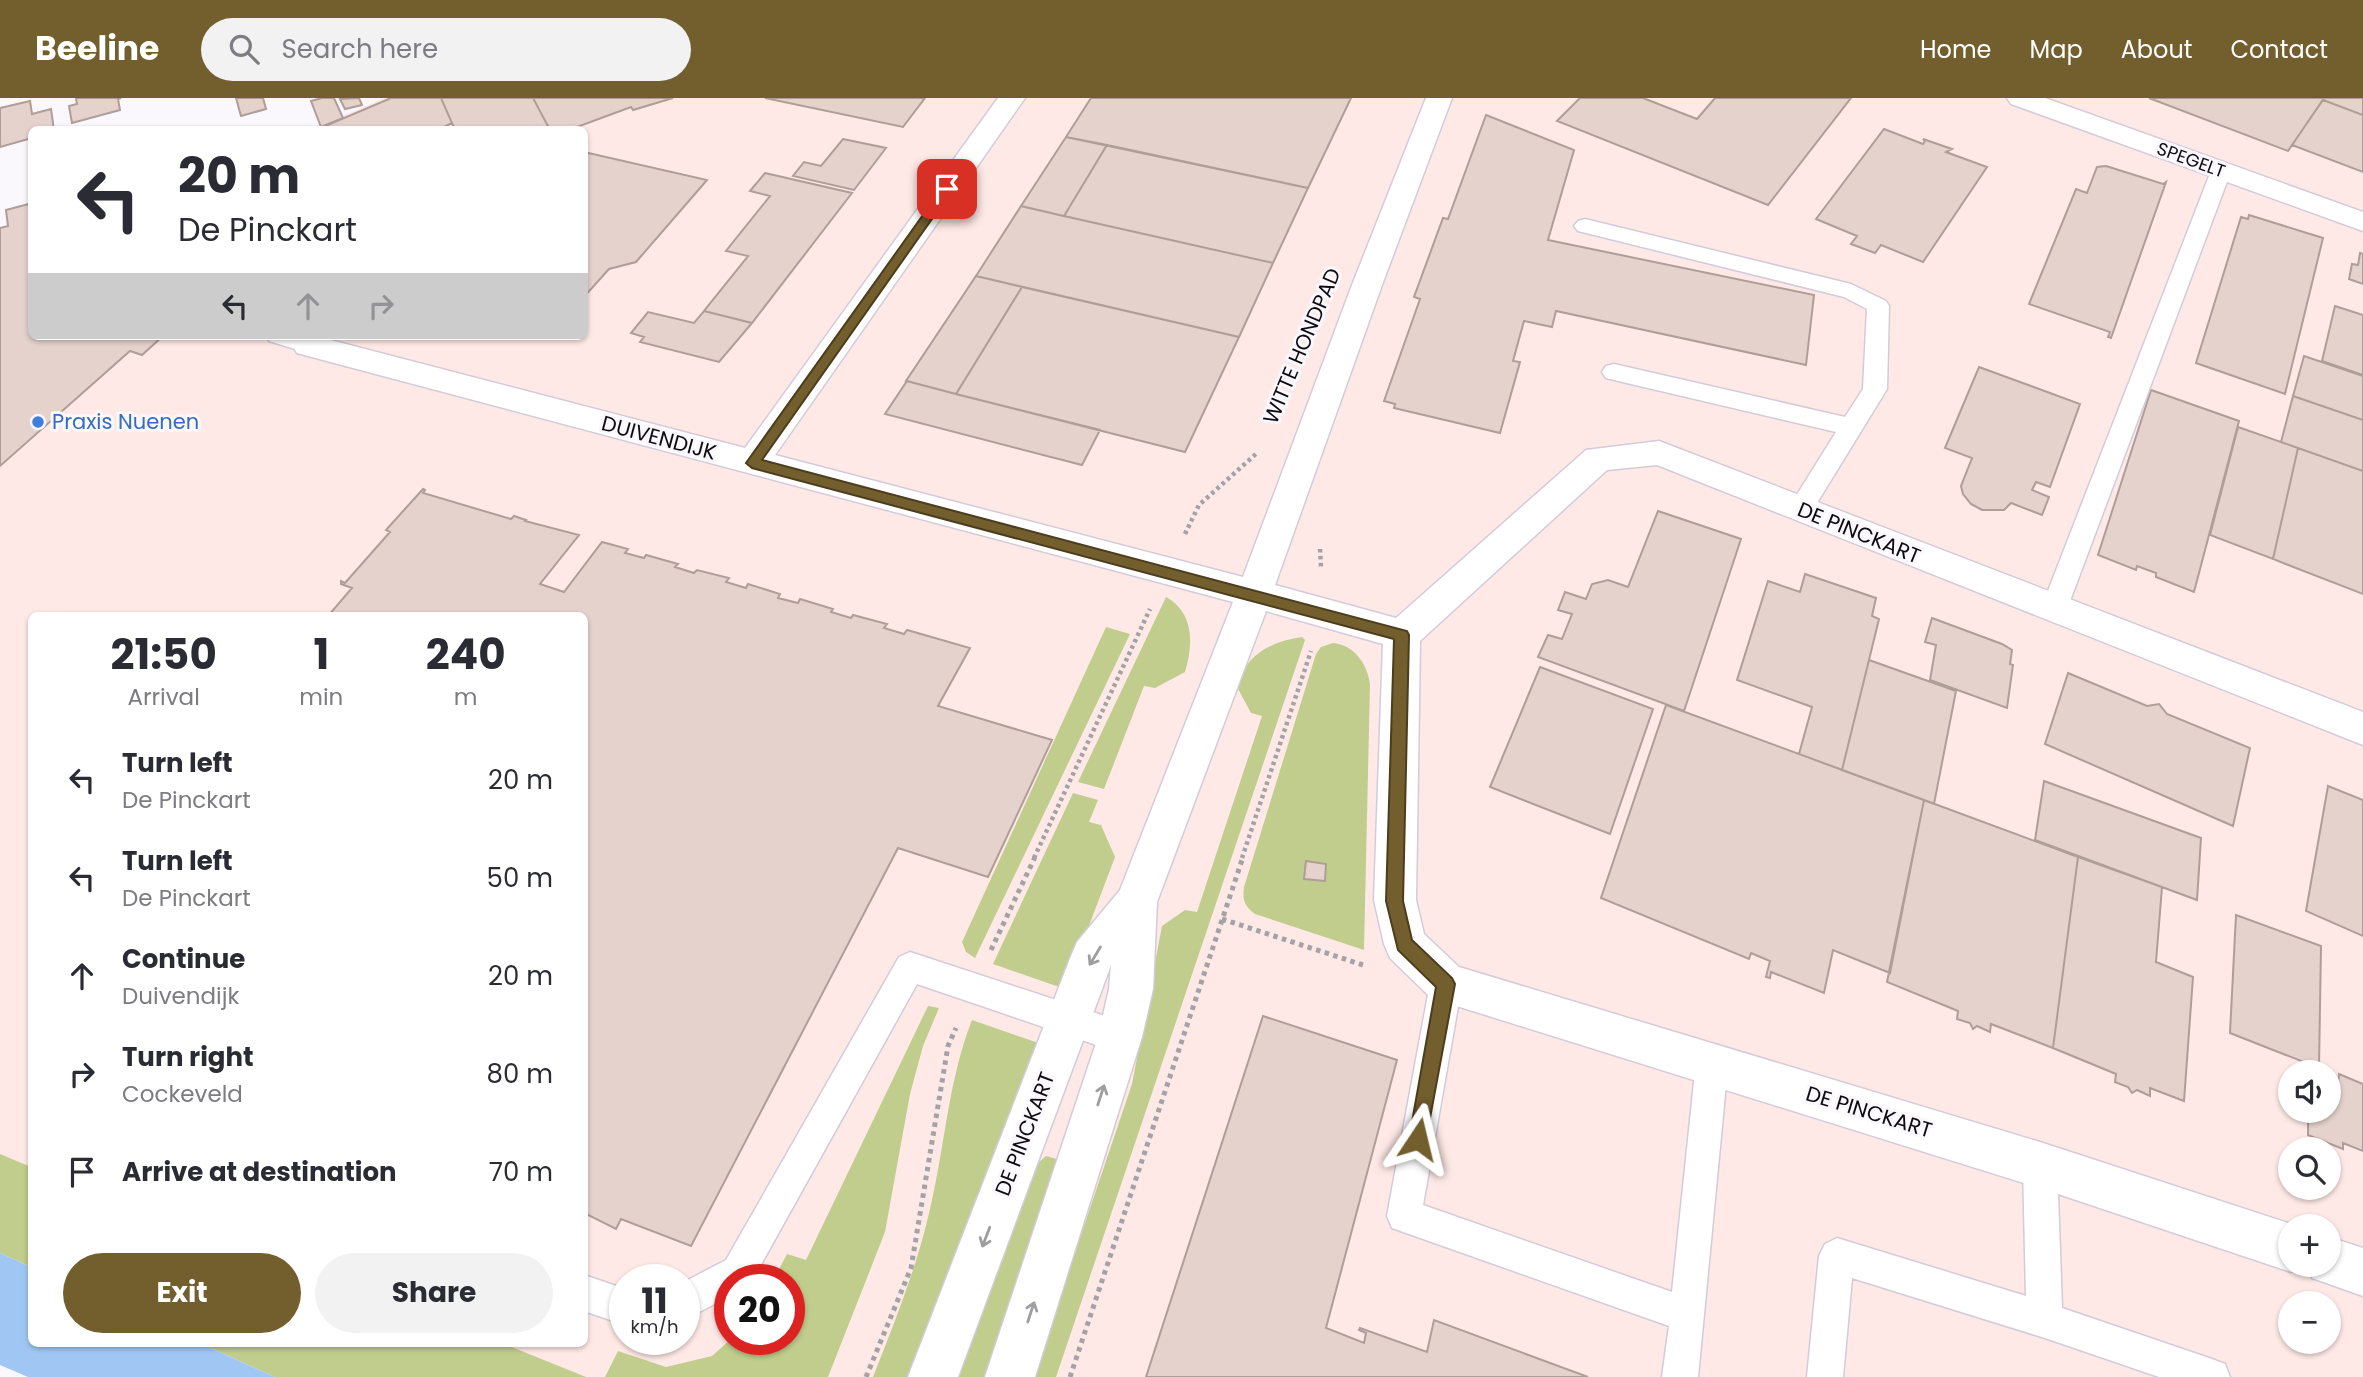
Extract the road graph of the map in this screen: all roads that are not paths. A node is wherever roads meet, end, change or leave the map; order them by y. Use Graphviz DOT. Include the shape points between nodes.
graph roads {
  1 [pos="1012,98"];
  2 [pos="1439,98"];
  3 [pos="2020,98"];
  4 [pos="2221,171"];
  5 [pos="2363,222"];
  6 [pos="1585,226"];
  7 [pos="292,340"];
  8 [pos="1614,372"];
  9 [pos="1850,427"];
  10 [pos="752,463"];
  11 [pos="1800,509"];
  12 [pos="1254,594"];
  13 [pos="2054,609"];
  14 [pos="1402,635"];
  15 [pos="2363,729"];
  16 [pos="1136,902"];
  17 [pos="1446,984"];
  18 [pos="1068,1020"];
  19 [pos="1120,1037"];
  20 [pos="1712,1063"];
  21 [pos="2040,1165"];
  22 [pos="2278,1244"];
  23 [pos="2341,1265"];
  24 [pos="2363,1272"];
  25 [pos="700,1293"];
  26 [pos="588,1294"];
  27 [pos="609,1302"];
  28 [pos="1688,1315"];
  29 [pos="2045,1320"];
  30 [pos="933,1377"];
  31 [pos="1010,1377"];
  32 [pos="1680,1377"];
  33 [pos="1825,1377"];
  34 [pos="2212,1377"];
  1 -- 10 [label="street"];
  2 -- 12 [label="street, WITTE HONDPAD"];
  3 -- 4 [label="street, SPEGELT"];
  4 -- 5 [label="street, SPEGELT"];
  4 -- 13 [label="lane"];
  6 -- 9 [label="lane" via="1851,291 1878,306 1875,389"];
  7 -- 10 [label="street, DUIVENDIJK"];
  8 -- 9 [label="lane"];
  9 -- 11 [label="lane"];
  10 -- 12 [label="street, DUIVENDIJK"];
  11 -- 13 [label="street, DE PINCKART"];
  11 -- 14 [label="street, DE PINCKART" via="1659,453 1598,459"];
  12 -- 14 [label="street"];
  12 -- 16 [label="street, DE PINCKART"];
  13 -- 15 [label="street, DE PINCKART"];
  14 -- 17 [label="street, DE PINCKART" via="1395,901 1405,944"];
  16 -- 18 [label="street, DE PINCKART, one-way" via="1092,956"];
  16 -- 19 [label="street, DE PINCKART" via="1130,989"];
  17 -- 20 [label="street, DE PINCKART"];
  17 -- 28 [label="lane" via="1404,1216"];
  18 -- 19 [label="lane"];
  18 -- 25 [label="lane" via="910,967 738,1272"];
  18 -- 30 [label="street, DE PINCKART, one-way"];
  31 -- 19 [label="street, DE PINCKART, one-way"];
  20 -- 21 [label="street, DE PINCKART"];
  20 -- 28 [label="lane"];
  21 -- 22 [label="street, DE PINCKART"];
  21 -- 29 [label="lane"];
  23 -- 24 [label="street"];
  26 -- 27 [label="lane"];
  28 -- 32 [label="lane"];
  29 -- 33 [label="lane" via="1837,1256"];
  29 -- 34 [label="lane"];
}
